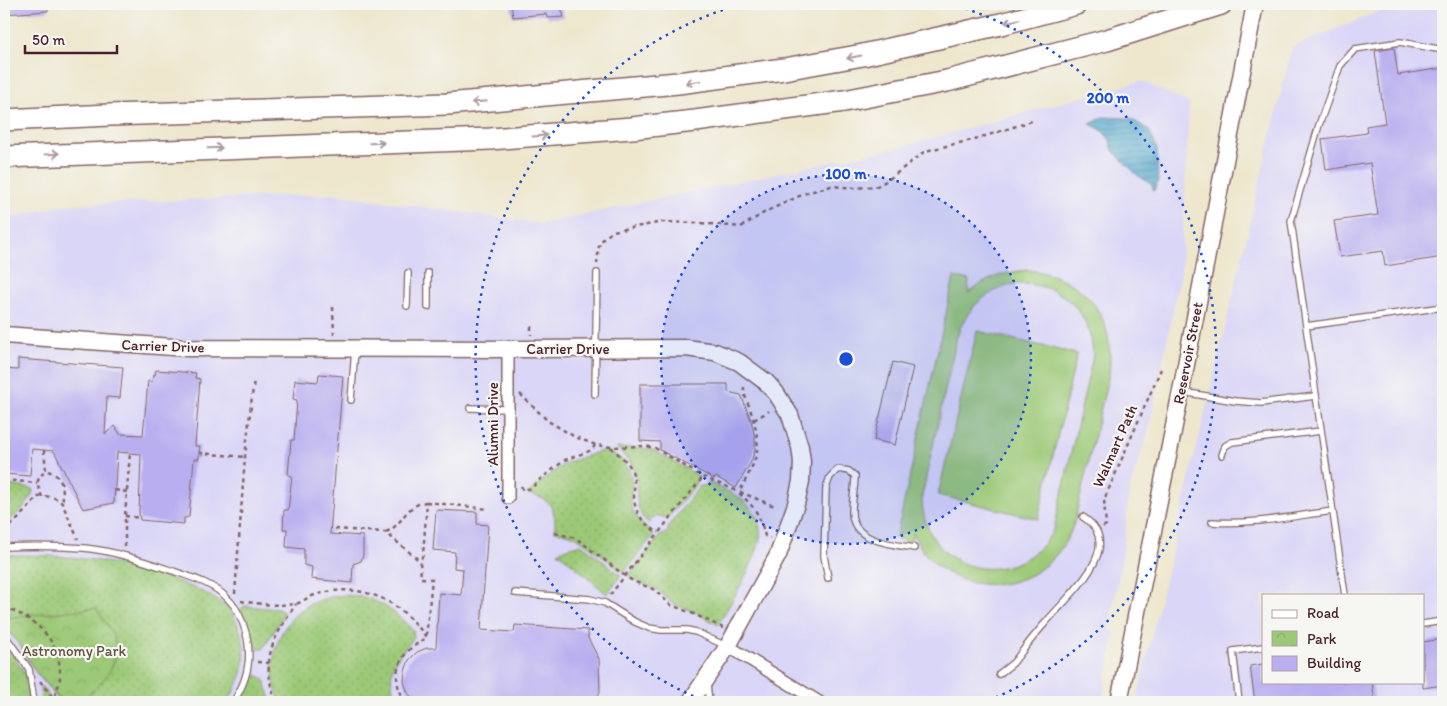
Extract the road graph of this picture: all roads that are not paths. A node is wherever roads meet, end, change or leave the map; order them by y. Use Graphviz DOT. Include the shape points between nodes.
graph roads {
  1 [pos="1076,4"];
  2 [pos="1221,4"];
  3 [pos="1255,4"];
  4 [pos="1443,50"];
  5 [pos="4,120"];
  6 [pos="4,157"];
  7 [pos="408,273"];
  8 [pos="428,273"];
  9 [pos="597,273"];
  10 [pos="407,306"];
  11 [pos="428,306"];
  12 [pos="1443,307"];
  13 [pos="1306,326"];
  14 [pos="4,335"];
  15 [pos="356,348"];
  16 [pos="508,349"];
  17 [pos="596,349"];
  18 [pos="1181,391"];
  19 [pos="595,394"];
  20 [pos="1316,396"];
  21 [pos="351,400"];
  22 [pos="470,408"];
  23 [pos="508,409"];
  24 [pos="1321,431"];
  25 [pos="1222,455"];
  26 [pos="508,498"];
  27 [pos="1332,511"];
  28 [pos="1083,517"];
  29 [pos="1212,522"];
  30 [pos="4,547"];
  31 [pos="914,548"];
  32 [pos="828,578"];
  33 [pos="515,592"];
  34 [pos="1345,594"];
  35 [pos="1443,621"];
  36 [pos="1424,624"];
  37 [pos="4,634"];
  38 [pos="728,646"];
  39 [pos="1262,647"];
  40 [pos="999,674"];
  41 [pos="706,681"];
  42 [pos="34,702"];
  43 [pos="233,702"];
  44 [pos="690,702"];
  45 [pos="709,702"];
  46 [pos="819,702"];
  47 [pos="1119,702"];
  48 [pos="1240,702"];
  1 -- 5 [label="highway, one-way" via="872,53 678,83 447,104"];
  6 -- 2 [label="highway, one-way" via="490,139 712,119 844,101 947,81 1107,40"];
  3 -- 18 [label="street, Reservoir Street"];
  4 -- 13 [label="lane" via="1400,42 1355,49 1340,66 1291,221"];
  7 -- 10 [label="lane"];
  8 -- 11 [label="lane"];
  9 -- 17 [label="lane"];
  12 -- 13 [label="lane"];
  13 -- 20 [label="lane"];
  14 -- 15 [label="street, Carrier Drive" via="166,347"];
  15 -- 16 [label="street, Carrier Drive"];
  15 -- 21 [label="lane"];
  16 -- 17 [label="street, Carrier Drive"];
  16 -- 23 [label="street, Alumni Drive"];
  17 -- 19 [label="lane"];
  17 -- 38 [label="street, Carrier Drive" via="686,348 725,356 766,382 783,402 793,422 802,462 798,496 778,554"];
  18 -- 20 [label="lane" via="1261,403"];
  18 -- 47 [label="street, Reservoir Street"];
  20 -- 24 [label="lane"];
  22 -- 23 [label="lane"];
  23 -- 26 [label="street, Alumni Drive"];
  24 -- 25 [label="lane" via="1232,442"];
  24 -- 27 [label="lane"];
  27 -- 29 [label="lane" via="1245,522"];
  27 -- 34 [label="lane"];
  28 -- 40 [label="lane" via="1097,530 1099,549 1091,569 1013,663"];
  30 -- 43 [label="lane" via="85,548 125,556 215,588 229,600 243,624 249,651 246,676"];
  31 -- 32 [label="lane" via="879,542 854,526 855,476 850,471 838,469 826,488 824,556"];
  33 -- 38 [label="lane" via="606,603 649,628 696,632"];
  35 -- 36 [label="lane"];
  37 -- 42 [label="lane" via="29,669"];
  38 -- 41 [label="street, Carrier Drive"];
  38 -- 46 [label="street"];
  39 -- 48 [label="lane" via="1233,651"];
  41 -- 44 [label="street, Carrier Drive"];
  41 -- 45 [label="lane"];
}
